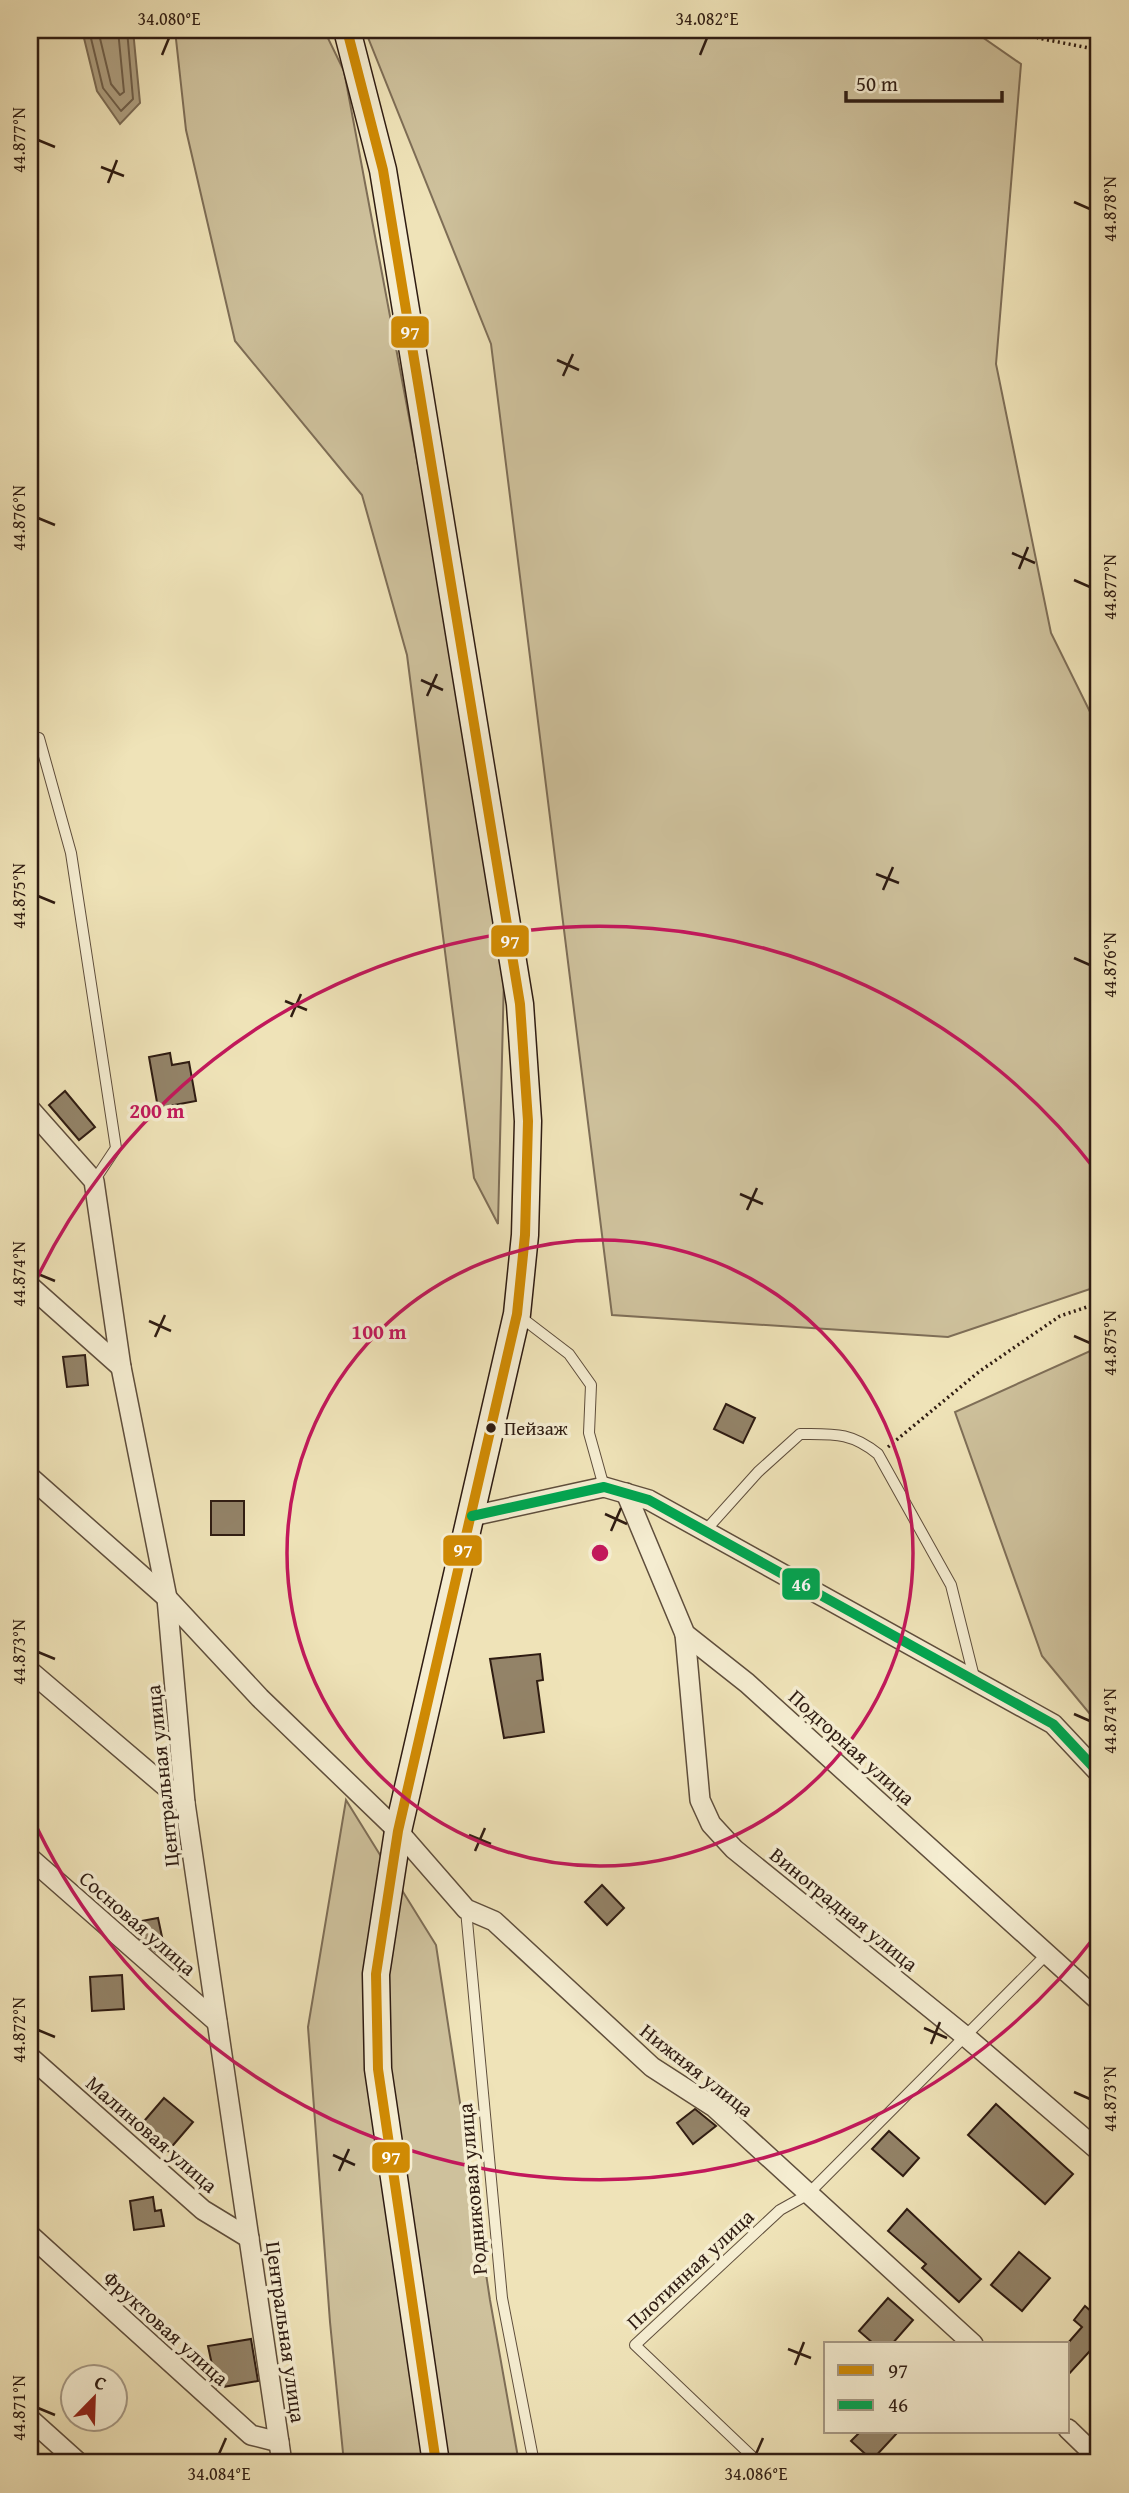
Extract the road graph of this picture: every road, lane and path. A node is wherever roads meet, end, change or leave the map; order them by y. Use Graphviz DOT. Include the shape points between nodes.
graph roads {
  1 [pos="347,30"];
  2 [pos="1028,30"];
  3 [pos="1099,50"];
  4 [pos="39,738"];
  5 [pos="30,1109"];
  6 [pos="94,1181"];
  7 [pos="30,1286"];
  8 [pos="1099,1303"];
  9 [pos="517,1314"];
  10 [pos="121,1367"];
  11 [pos="878,1454"];
  12 [pos="30,1477"];
  13 [pos="604,1487"];
  14 [pos="626,1493"];
  15 [pos="471,1516"];
  16 [pos="705,1531"];
  17 [pos="167,1598"];
  18 [pos="685,1634"];
  19 [pos="30,1671"];
  20 [pos="975,1681"];
  21 [pos="1099,1773"];
  22 [pos="185,1803"];
  23 [pos="398,1831"];
  24 [pos="30,1858"];
  25 [pos="466,1909"];
  26 [pos="1047,1954"];
  27 [pos="1099,2001"];
  28 [pos="217,2022"];
  29 [pos="965,2036"];
  30 [pos="30,2057"];
  31 [pos="1099,2151"];
  32 [pos="807,2195"];
  33 [pos="30,2235"];
  34 [pos="249,2238"];
  35 [pos="971,2342"];
  36 [pos="30,2419"];
  37 [pos="1070,2431"];
  38 [pos="279,2442"];
  39 [pos="1099,2459"];
  40 [pos="79,2463"];
  41 [pos="282,2463"];
  42 [pos="436,2463"];
  43 [pos="534,2463"];
  44 [pos="759,2463"];
  1 -- 9 [label="main road" via="383,170 520,1004 527,1121 525,1234"];
  2 -- 3 [label="path" via="1038,38"];
  4 -- 6 [label="lane" via="71,853 116,1148"];
  5 -- 6 [label="street"];
  6 -- 10 [label="street, Центральная улица"];
  7 -- 10 [label="street"];
  8 -- 11 [label="path" via="1060,1316 991,1363"];
  9 -- 13 [label="lane" via="569,1354 591,1385 589,1433"];
  9 -- 15 [label="main road"];
  10 -- 17 [label="street, Центральная улица"];
  11 -- 16 [label="lane" via="859,1439 800,1434"];
  11 -- 20 [label="lane" via="951,1585"];
  12 -- 17 [label="street, Нижняя улица"];
  13 -- 14 [label="street"];
  13 -- 15 [label="street"];
  14 -- 16 [label="street" via="649,1500"];
  14 -- 18 [label="street, Подгорная улица"];
  15 -- 23 [label="main road"];
  16 -- 20 [label="street"];
  17 -- 22 [label="street, Центральная улица"];
  17 -- 23 [label="street, Нижняя улица" via="260,1698"];
  18 -- 26 [label="street, Подгорная улица" via="747,1683"];
  18 -- 29 [label="street, Виноградная улица" via="700,1800 711,1824 734,1849"];
  19 -- 22 [label="street"];
  20 -- 21 [label="street" via="1053,1724"];
  22 -- 28 [label="street, Центральная улица"];
  23 -- 25 [label="street, Нижняя улица"];
  23 -- 42 [label="main road" via="376,1975 378,2069"];
  24 -- 28 [label="street, Сосновая улица"];
  25 -- 32 [label="street, Нижняя улица" via="494,1921 652,2067 714,2107"];
  25 -- 43 [label="lane, Родниковая улица" via="502,2298"];
  26 -- 27 [label="street, Подгорная улица"];
  26 -- 29 [label="lane"];
  28 -- 34 [label="street, Центральная улица"];
  29 -- 31 [label="street, Виноградная улица"];
  29 -- 32 [label="lane"];
  30 -- 34 [label="street, Малиновая улица" via="203,2210"];
  32 -- 35 [label="street, Нижняя улица"];
  32 -- 44 [label="lane, Плотинная улица" via="780,2210 635,2345"];
  33 -- 38 [label="street, Фруктовая улица" via="251,2435"];
  34 -- 38 [label="street, Центральная улица"];
  36 -- 40 [label="street"];
  37 -- 39 [label="street"];
  38 -- 41 [label="street, Центральная улица"];
}
